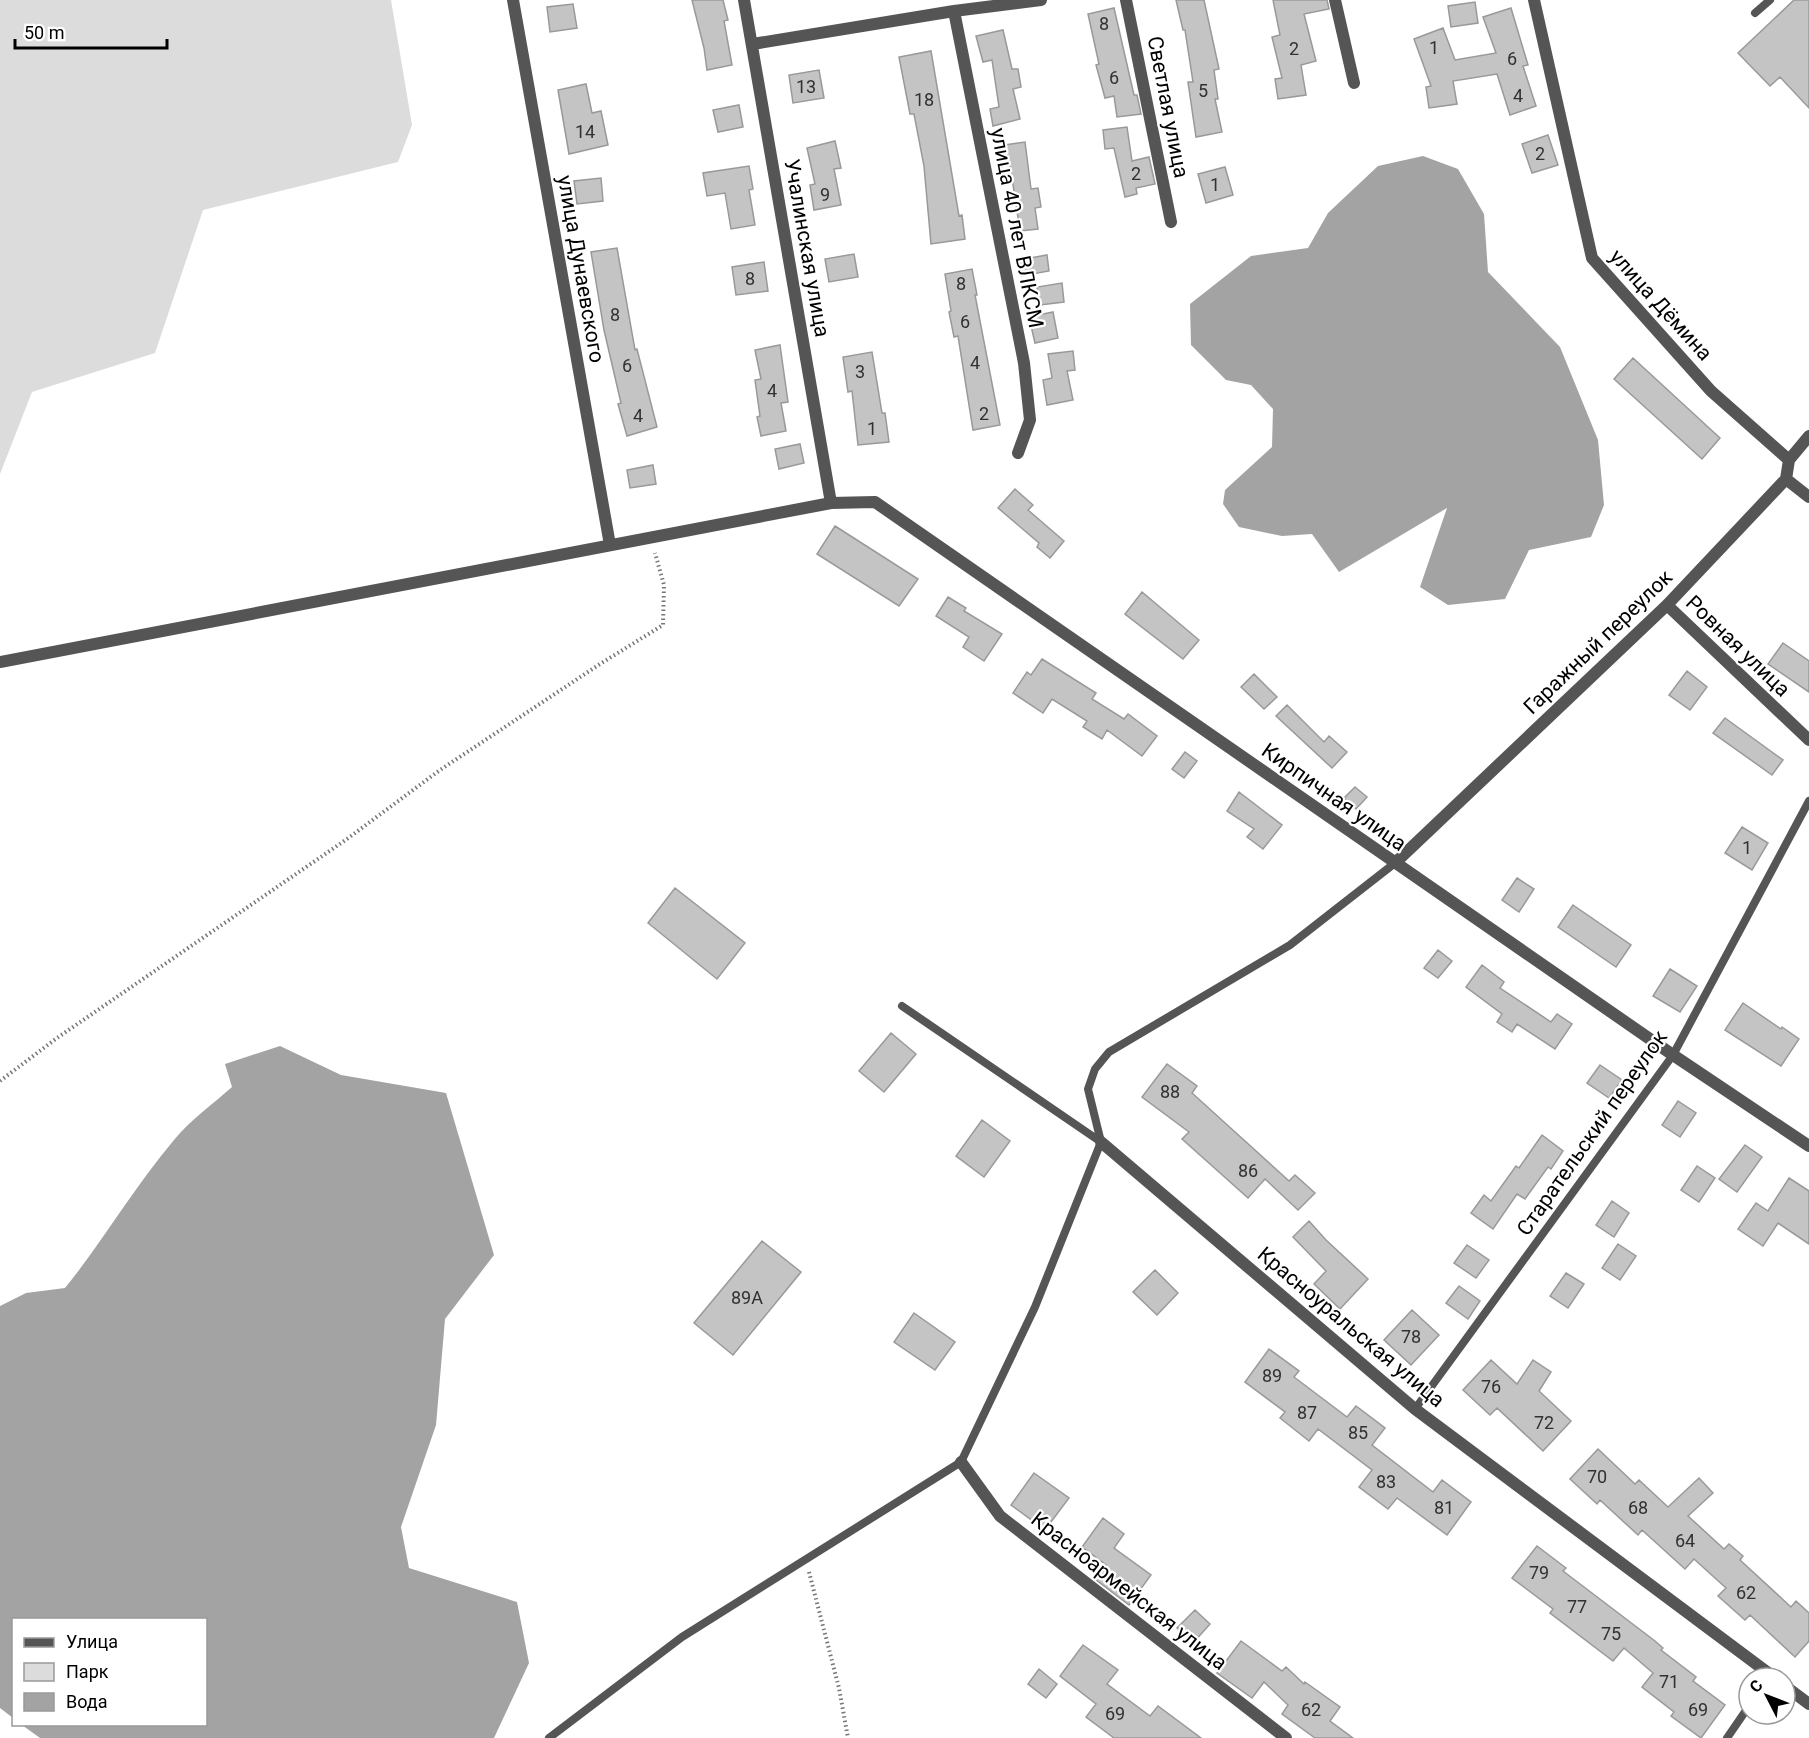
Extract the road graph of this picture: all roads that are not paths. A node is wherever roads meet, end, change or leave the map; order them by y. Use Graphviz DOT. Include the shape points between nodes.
graph roads {
  1 [pos="513,0"];
  2 [pos="744,0"];
  3 [pos="1041,0"];
  4 [pos="1126,0"];
  5 [pos="1335,0"];
  6 [pos="1534,0"];
  7 [pos="1770,0"];
  8 [pos="954,11"];
  9 [pos="1755,13"];
  10 [pos="753,44"];
  11 [pos="1354,83"];
  12 [pos="1171,222"];
  13 [pos="1809,436"];
  14 [pos="1018,453"];
  15 [pos="1789,460"];
  16 [pos="1786,479"];
  17 [pos="1809,497"];
  18 [pos="831,503"];
  19 [pos="610,545"];
  20 [pos="1667,604"];
  21 [pos="0,662"];
  22 [pos="1809,740"];
  23 [pos="1809,801"];
  24 [pos="1395,863"];
  25 [pos="902,1006"];
  26 [pos="1673,1055"];
  27 [pos="1101,1142"];
  28 [pos="1809,1146"];
  29 [pos="1415,1409"];
  30 [pos="961,1462"];
  31 [pos="1756,1666"];
  32 [pos="1737,1724"];
  33 [pos="549,1738"];
  34 [pos="1286,1738"];
  35 [pos="1728,1738"];
  1 -- 19 [label="street, улица Дунаевского"];
  2 -- 10 [label="street, Учалинская улица"];
  3 -- 8 [label="street"];
  4 -- 12 [label="street, Светлая улица"];
  5 -- 11 [label="street"];
  6 -- 15 [label="street, улица Дёмина" via="1592,258 1711,390"];
  7 -- 9 [label="lane"];
  8 -- 10 [label="street"];
  8 -- 14 [label="street, улица 40 лет ВЛКСМ" via="1024,363 1030,420"];
  10 -- 18 [label="street, Учалинская улица"];
  13 -- 15 [label="street"];
  15 -- 16 [label="street"];
  16 -- 17 [label="street"];
  16 -- 20 [label="street, Гаражный переулок"];
  18 -- 19 [label="street, Кирпичная улица"];
  18 -- 24 [label="street, Кирпичная улица" via="875,502"];
  19 -- 21 [label="street, Кирпичная улица"];
  20 -- 22 [label="street, Ровная улица"];
  20 -- 24 [label="street, Гаражный переулок"];
  23 -- 26 [label="lane, Старательский переулок"];
  24 -- 26 [label="street, Кирпичная улица"];
  24 -- 27 [label="lane" via="1290,945 1110,1052 1095,1069 1088,1089"];
  25 -- 27 [label="lane, Красноуральская улица"];
  26 -- 28 [label="street, Кирпичная улица"];
  26 -- 29 [label="lane, Старательский переулок"];
  27 -- 29 [label="street, Красноуральская улица"];
  27 -- 30 [label="lane" via="1035,1307"];
  29 -- 31 [label="street, Красноуральская улица"];
  30 -- 33 [label="lane" via="682,1637"];
  30 -- 34 [label="street, Красноармейская улица" via="1000,1516"];
  32 -- 35 [label="lane"];
}
